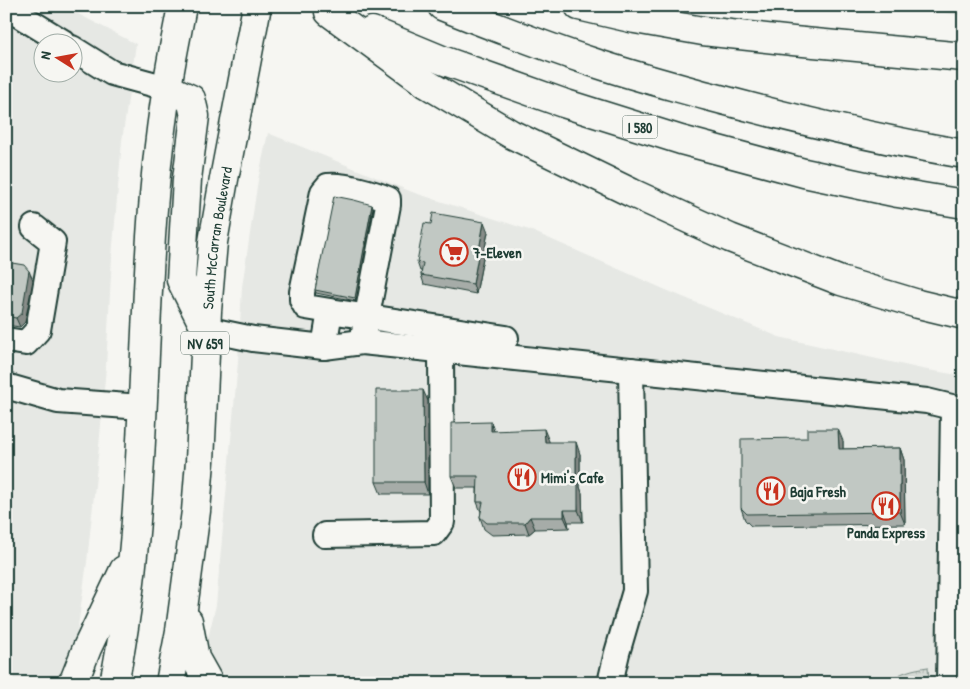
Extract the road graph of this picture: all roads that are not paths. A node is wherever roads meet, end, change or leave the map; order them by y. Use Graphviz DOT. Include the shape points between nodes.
graph roads {
  1 [pos="182,6"];
  2 [pos="258,6"];
  3 [pos="442,6"];
  4 [pos="579,6"];
  5 [pos="6,7"];
  6 [pos="322,9"];
  7 [pos="47,32"];
  8 [pos="82,54"];
  9 [pos="964,57"];
  10 [pos="167,88"];
  11 [pos="964,154"];
  12 [pos="964,204"];
  13 [pos="34,227"];
  14 [pos="330,312"];
  15 [pos="964,315"];
  16 [pos="366,317"];
  17 [pos="205,329"];
  18 [pos="506,338"];
  19 [pos="6,340"];
  20 [pos="362,342"];
  21 [pos="324,348"];
  22 [pos="441,350"];
  23 [pos="631,370"];
  24 [pos="6,386"];
  25 [pos="142,407"];
  26 [pos="958,409"];
  27 [pos="325,535"];
  28 [pos="134,550"];
  29 [pos="184,599"];
  30 [pos="72,683"];
  31 [pos="114,683"];
  32 [pos="170,683"];
  33 [pos="209,683"];
  34 [pos="610,683"];
  35 [pos="949,683"];
  1 -- 10 [label="main road"];
  2 -- 17 [label="main road, South McCarran Boulevard / NV 659" via="213,242"];
  3 -- 11 [label="main road" via="584,59 679,88 884,140"];
  4 -- 9 [label="main road" via="703,31"];
  5 -- 7 [label="lane"];
  6 -- 12 [label="main road, I 580" via="451,64 563,104 681,140 804,172"];
  6 -- 15 [label="main road" via="427,84 511,134 632,192 730,238 841,280"];
  8 -- 10 [label="lane" via="112,73"];
  10 -- 17 [label="main road" via="191,99 195,116 187,179 181,280"];
  10 -- 25 [label="main road" via="156,179"];
  13 -- 19 [label="lane" via="53,242 38,330 26,343"];
  14 -- 16 [label="lane"];
  14 -- 16 [label="lane" via="306,308 302,292 323,192 328,186 336,185 388,199"];
  14 -- 21 [label="lane"];
  16 -- 18 [label="lane"];
  16 -- 20 [label="lane"];
  17 -- 21 [label="lane"];
  17 -- 29 [label="main road, South McCarran Boulevard / NV 659" via="196,511"];
  20 -- 21 [label="lane"];
  20 -- 22 [label="lane"];
  22 -- 23 [label="lane"];
  22 -- 27 [label="lane" via="442,522 434,533"];
  23 -- 26 [label="lane" via="927,401"];
  23 -- 34 [label="lane" via="635,592"];
  24 -- 25 [label="lane" via="58,401"];
  25 -- 28 [label="main road"];
  26 -- 35 [label="lane"];
  28 -- 30 [label="main road"];
  28 -- 31 [label="main road"];
  29 -- 32 [label="main road, South McCarran Boulevard / NV 659"];
  29 -- 33 [label="main road" via="195,658"];
}
